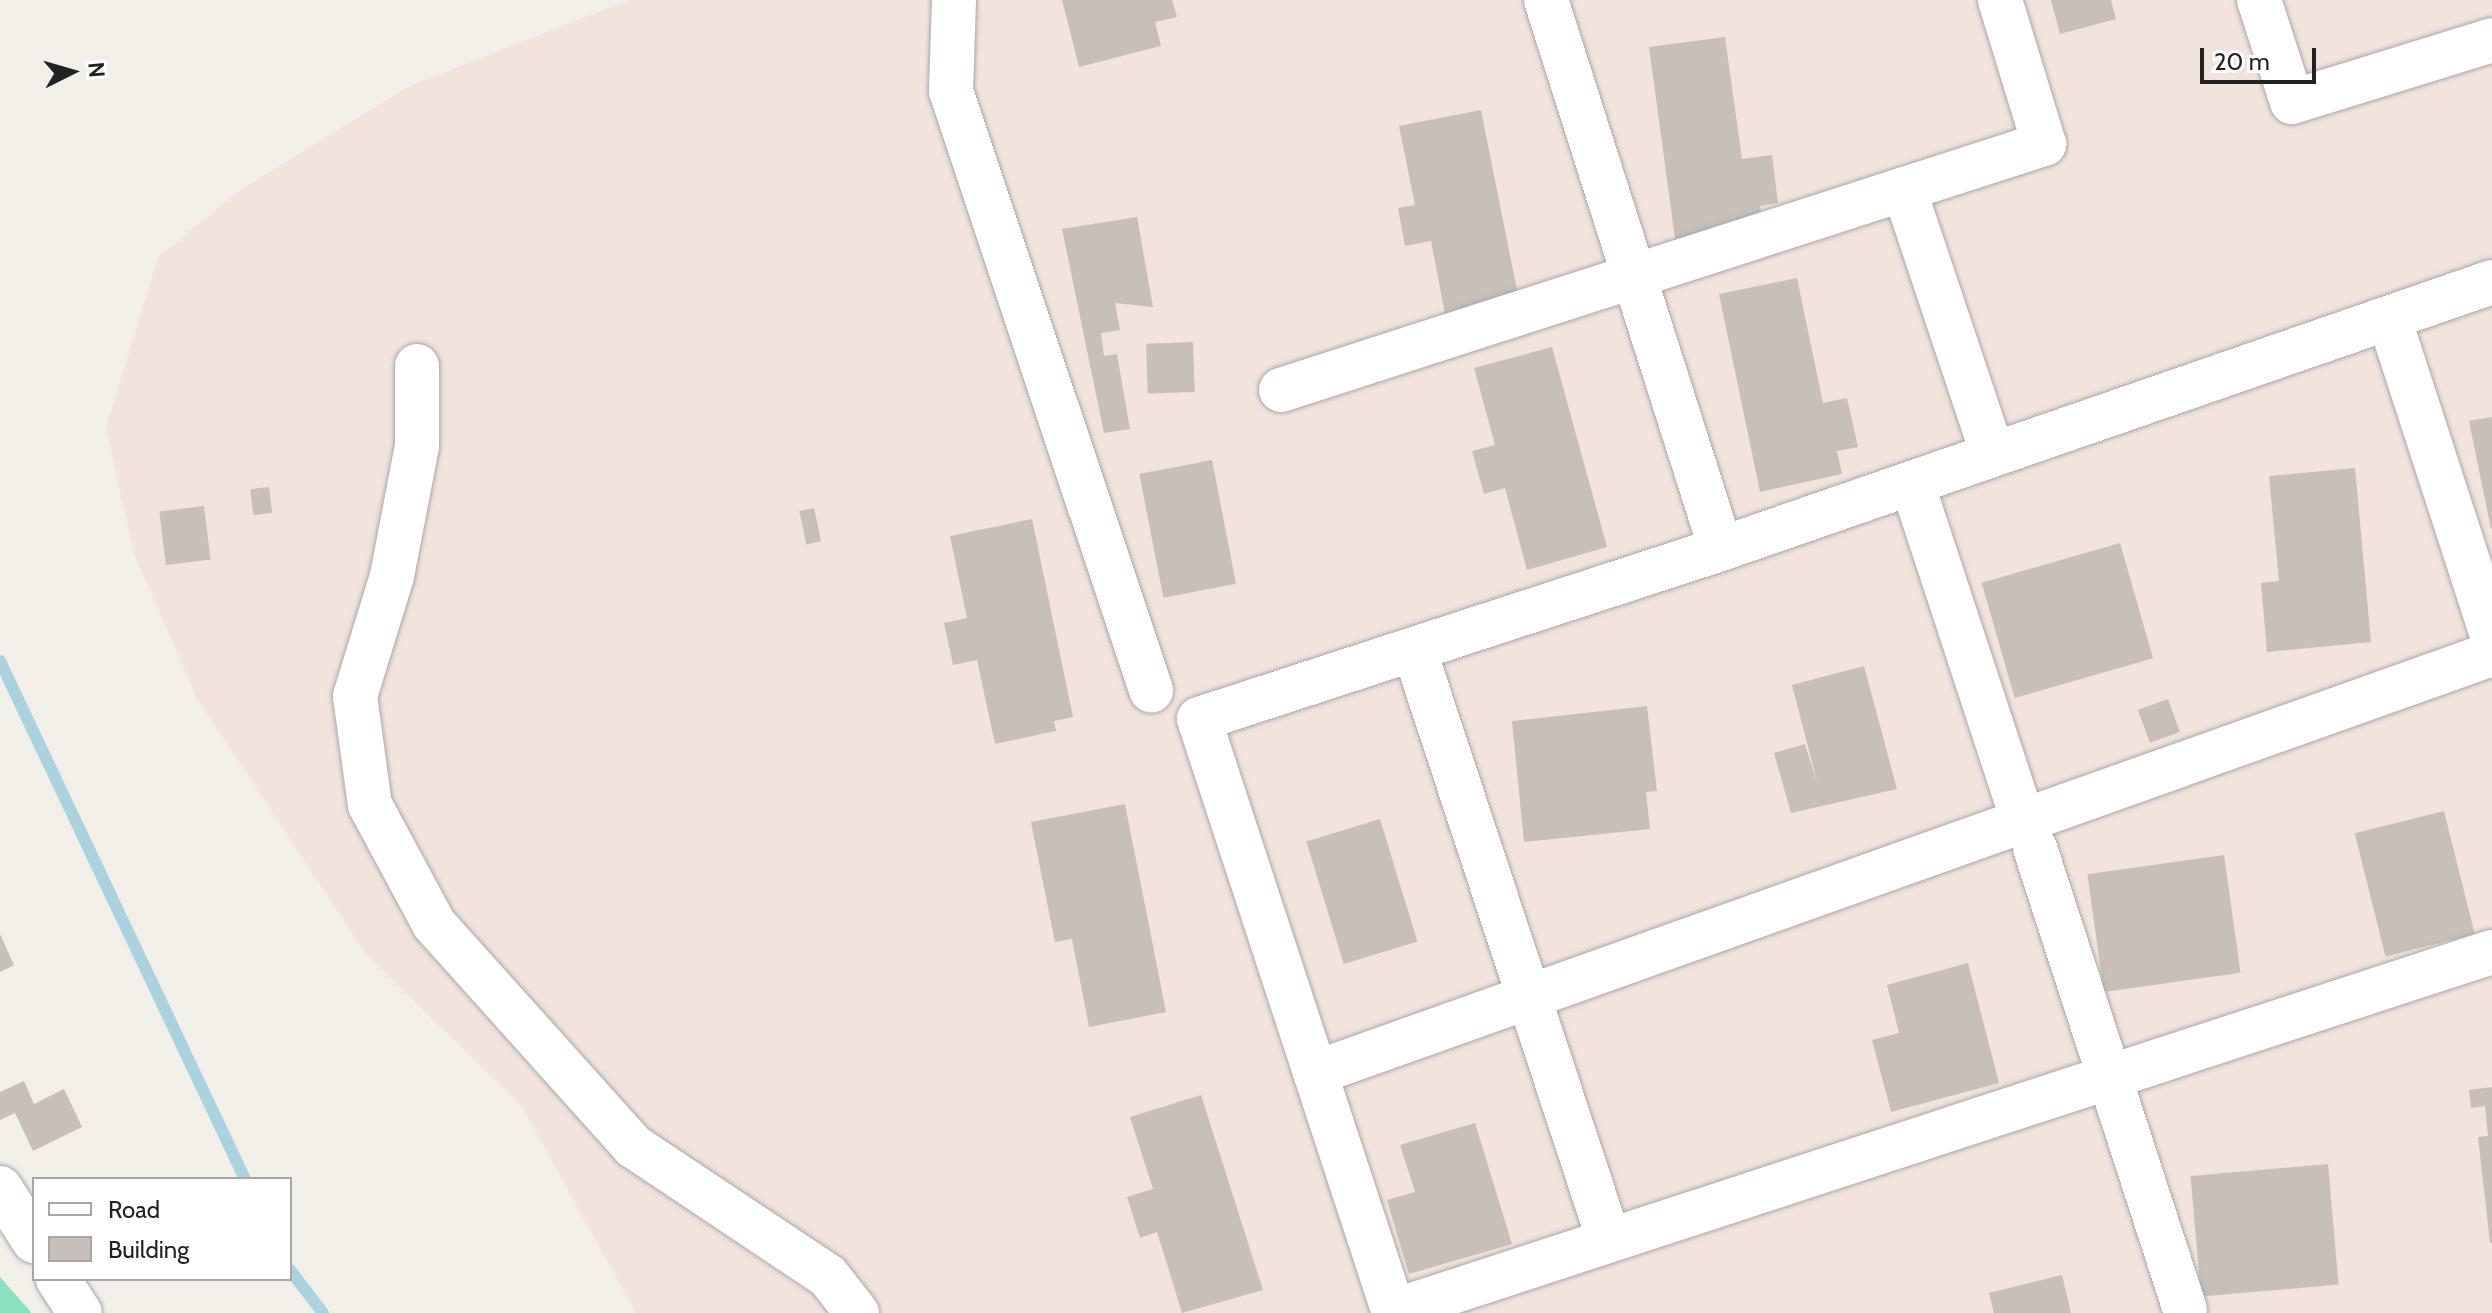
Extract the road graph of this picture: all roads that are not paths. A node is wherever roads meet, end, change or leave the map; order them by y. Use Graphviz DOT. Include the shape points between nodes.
graph roads {
  1 [pos="954,0"];
  2 [pos="1546,0"];
  3 [pos="2000,0"];
  4 [pos="2259,0"];
  5 [pos="2492,40"];
  6 [pos="1904,189"];
  7 [pos="1635,277"];
  8 [pos="2492,282"];
  9 [pos="2389,318"];
  10 [pos="417,366"];
  11 [pos="1281,390"];
  12 [pos="1993,455"];
  13 [pos="1912,483"];
  14 [pos="1721,549"];
  15 [pos="2492,635"];
  16 [pos="1414,649"];
  17 [pos="2492,654"];
  18 [pos="1151,690"];
  19 [pos="2029,834"];
  20 [pos="2492,952"];
  21 [pos="1530,1000"];
  22 [pos="1315,1073"];
  23 [pos="2108,1073"];
  24 [pos="0,1188"];
  25 [pos="32,1238"];
  26 [pos="1609,1240"];
  27 [pos="59,1281"];
  28 [pos="2185,1309"];
  29 [pos="1394,1312"];
  30 [pos="80,1313"];
  31 [pos="857,1313"];
  1 -- 18 [label="street" via="951,91"];
  2 -- 7 [label="street"];
  3 -- 6 [label="street" via="2044,144"];
  4 -- 5 [label="street" via="2292,102"];
  6 -- 7 [label="street"];
  6 -- 12 [label="street"];
  7 -- 11 [label="street"];
  7 -- 14 [label="street"];
  8 -- 9 [label="street"];
  9 -- 12 [label="street"];
  9 -- 15 [label="street"];
  10 -- 31 [label="street" via="417,446 392,576 355,696 370,805 434,924 633,1146 828,1276"];
  12 -- 13 [label="street"];
  13 -- 14 [label="street"];
  13 -- 19 [label="street"];
  14 -- 16 [label="street"];
  16 -- 21 [label="street"];
  16 -- 22 [label="street" via="1199,719"];
  17 -- 19 [label="street"];
  19 -- 21 [label="street"];
  19 -- 23 [label="street"];
  20 -- 23 [label="street"];
  21 -- 22 [label="street"];
  21 -- 26 [label="street"];
  22 -- 29 [label="street"];
  23 -- 26 [label="street"];
  23 -- 28 [label="street"];
  24 -- 25 [label="street"];
  26 -- 29 [label="street"];
  27 -- 30 [label="street"];
}
